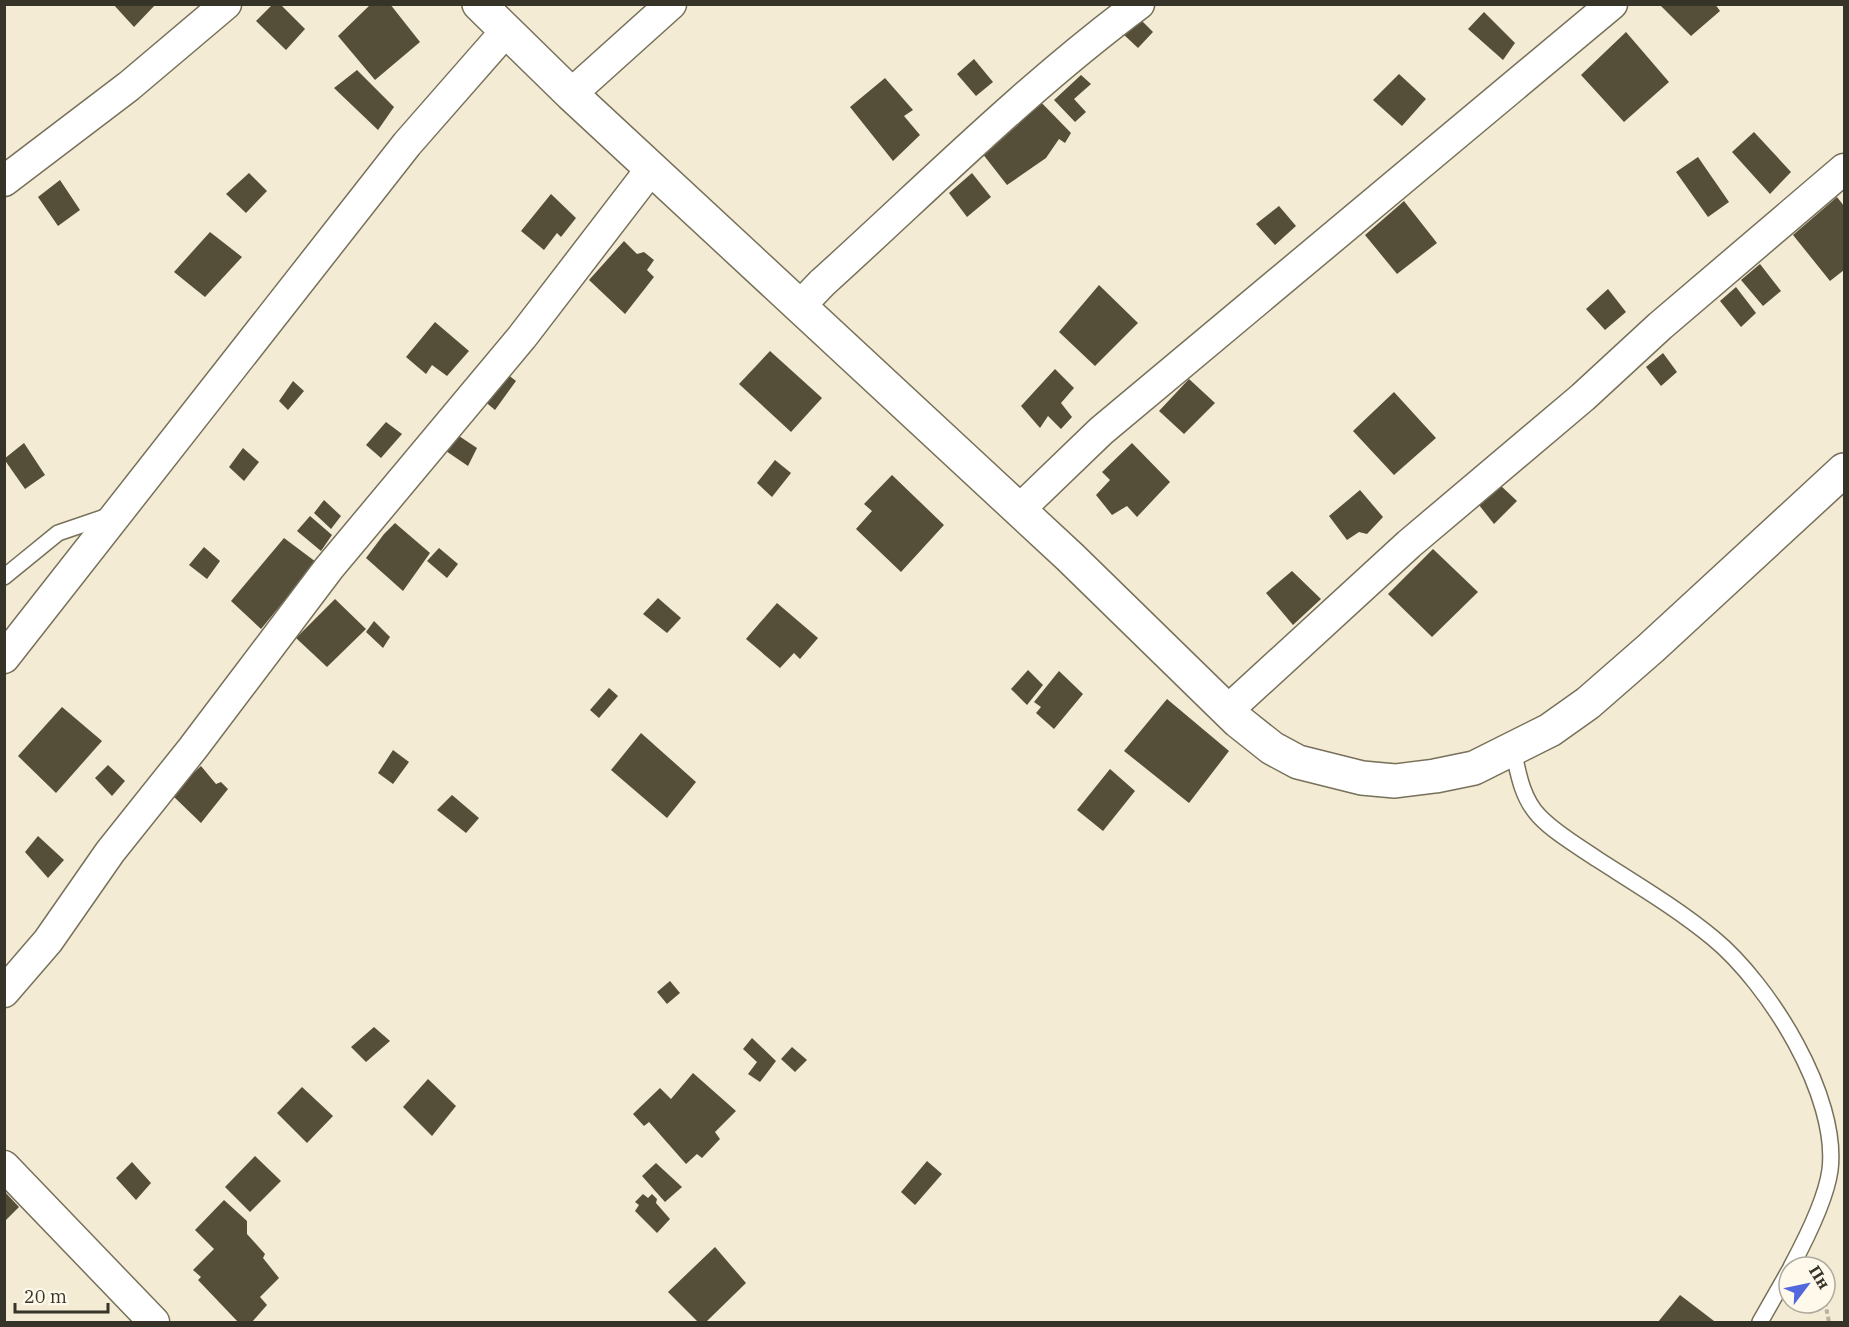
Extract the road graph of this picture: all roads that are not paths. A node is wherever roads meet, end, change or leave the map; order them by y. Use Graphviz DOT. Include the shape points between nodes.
graph roads {
  1 [pos="226,4"];
  2 [pos="480,4"];
  3 [pos="671,4"];
  4 [pos="1139,4"];
  5 [pos="1612,4"];
  6 [pos="506,31"];
  7 [pos="571,94"];
  8 [pos="1845,169"];
  9 [pos="651,170"];
  10 [pos="4,181"];
  11 [pos="799,307"];
  12 [pos="1845,470"];
  13 [pos="1019,510"];
  14 [pos="116,513"];
  15 [pos="4,577"];
  16 [pos="4,658"];
  17 [pos="1227,711"];
  18 [pos="1513,750"];
  19 [pos="4,992"];
  20 [pos="4,1166"];
  21 [pos="1796,1255"];
  22 [pos="1777,1293"];
  23 [pos="154,1323"];
  24 [pos="1760,1323"];
  1 -- 10 [label="street" via="129,86"];
  2 -- 6 [label="street"];
  3 -- 7 [label="street"];
  4 -- 11 [label="street" via="971,144"];
  5 -- 13 [label="street" via="1101,431"];
  6 -- 7 [label="street"];
  6 -- 14 [label="street" via="407,144"];
  7 -- 9 [label="street"];
  8 -- 17 [label="street" via="1408,544"];
  9 -- 11 [label="street"];
  9 -- 19 [label="street" via="522,337 329,568 110,852 48,941"];
  11 -- 13 [label="street"];
  12 -- 18 [label="street" via="1588,703"];
  13 -- 17 [label="street"];
  14 -- 15 [label="lane" via="58,533"];
  14 -- 16 [label="street"];
  17 -- 18 [label="street" via="1272,748 1298,762 1362,778 1395,781 1435,776 1474,768"];
  18 -- 21 [label="lane" via="1521,788 1538,816 1714,939 1757,985 1812,1071 1827,1129 1830,1170"];
  20 -- 23 [label="street"];
  22 -- 24 [label="lane"];
}
